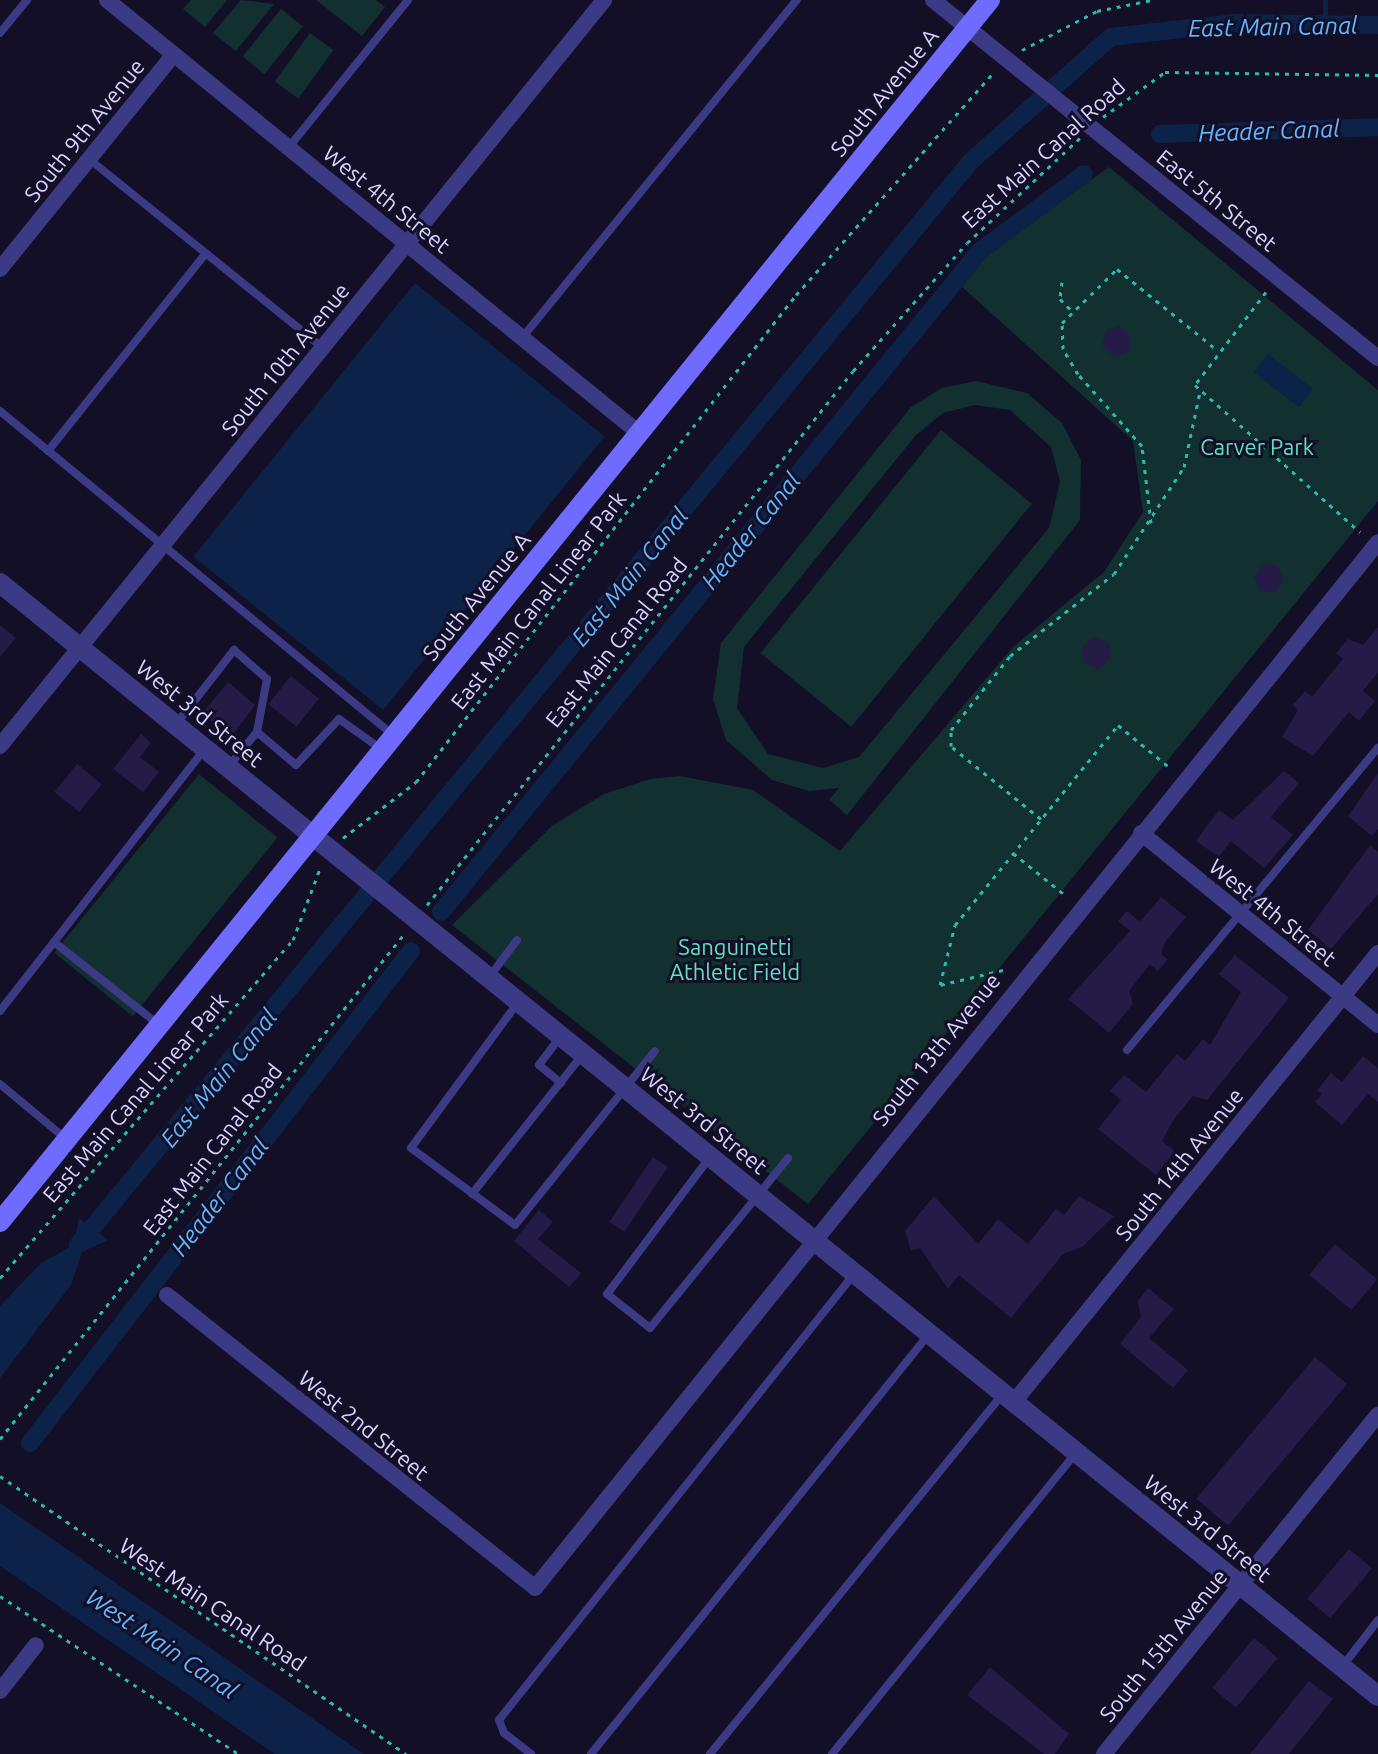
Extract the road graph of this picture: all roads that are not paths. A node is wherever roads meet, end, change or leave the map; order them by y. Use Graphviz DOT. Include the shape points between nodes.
graph roads {
  1 [pos="27,0"];
  2 [pos="107,0"];
  3 [pos="408,0"];
  4 [pos="604,0"];
  5 [pos="797,0"];
  6 [pos="933,0"];
  7 [pos="990,0"];
  8 [pos="968,28"];
  9 [pos="0,33"];
  10 [pos="173,55"];
  11 [pos="289,147"];
  12 [pos="89,159"];
  13 [pos="408,245"];
  14 [pos="206,253"];
  15 [pos="0,269"];
  16 [pos="521,338"];
  17 [pos="323,348"];
  18 [pos="1378,358"];
  19 [pos="0,411"];
  20 [pos="639,433"];
  21 [pos="48,451"];
  22 [pos="1378,542"];
  23 [pos="162,545"];
  24 [pos="0,583"];
  25 [pos="80,647"];
  26 [pos="176,725"];
  27 [pos="257,732"];
  28 [pos="387,742"];
  29 [pos="0,746"];
  30 [pos="205,748"];
  31 [pos="1378,748"];
  32 [pos="228,767"];
  33 [pos="1141,833"];
  34 [pos="312,834"];
  35 [pos="1241,914"];
  36 [pos="517,940"];
  37 [pos="54,942"];
  38 [pos="1378,953"];
  39 [pos="490,977"];
  40 [pos="1344,997"];
  41 [pos="519,1001"];
  42 [pos="0,1011"];
  43 [pos="159,1025"];
  44 [pos="1378,1025"];
  45 [pos="561,1035"];
  46 [pos="1127,1050"];
  47 [pos="655,1051"];
  48 [pos="584,1053"];
  49 [pos="561,1083"];
  50 [pos="0,1084"];
  51 [pos="626,1088"];
  52 [pos="67,1139"];
  53 [pos="710,1156"];
  54 [pos="788,1158"];
  55 [pos="472,1194"];
  56 [pos="757,1194"];
  57 [pos="0,1222"];
  58 [pos="818,1244"];
  59 [pos="854,1273"];
  60 [pos="167,1295"];
  61 [pos="929,1333"];
  62 [pos="1009,1398"];
  63 [pos="1378,1415"];
  64 [pos="1076,1452"];
  65 [pos="1241,1585"];
  66 [pos="535,1588"];
  67 [pos="1378,1620"];
  68 [pos="36,1645"];
  69 [pos="1342,1667"];
  70 [pos="0,1691"];
  71 [pos="1378,1696"];
  72 [pos="531,1754"];
  73 [pos="591,1754"];
  74 [pos="710,1754"];
  75 [pos="832,1754"];
  76 [pos="1104,1754"];
  1 -- 9 [label="lane"];
  2 -- 10 [label="street, West 4th Street"];
  3 -- 11 [label="lane"];
  4 -- 13 [label="street, South 10th Avenue"];
  5 -- 16 [label="lane"];
  6 -- 8 [label="street, East 5th Street"];
  7 -- 8 [label="main road, South Avenue A"];
  8 -- 18 [label="street, East 5th Street"];
  8 -- 20 [label="main road, South Avenue A"];
  10 -- 11 [label="street, West 4th Street"];
  10 -- 12 [label="street, South 9th Avenue"];
  11 -- 13 [label="street, West 4th Street"];
  12 -- 14 [label="lane"];
  12 -- 15 [label="street, South 9th Avenue"];
  13 -- 16 [label="street, West 4th Street"];
  13 -- 17 [label="street, South 10th Avenue"];
  14 -- 17 [label="lane"];
  14 -- 21 [label="lane"];
  16 -- 20 [label="street, West 4th Street"];
  17 -- 23 [label="street, South 10th Avenue"];
  19 -- 21 [label="lane"];
  20 -- 28 [label="main road, South Avenue A"];
  21 -- 23 [label="lane"];
  22 -- 33 [label="street, South 13th Avenue"];
  23 -- 25 [label="street, South 10th Avenue"];
  23 -- 28 [label="lane"];
  24 -- 25 [label="street, West 3rd Street"];
  25 -- 26 [label="street, West 3rd Street"];
  25 -- 29 [label="street, South 10th Avenue"];
  26 -- 27 [label="lane" via="234,650 267,679"];
  26 -- 30 [label="street, West 3rd Street"];
  27 -- 28 [label="lane" via="296,765 339,719"];
  27 -- 32 [label="lane"];
  28 -- 34 [label="main road, South Avenue A"];
  30 -- 32 [label="street, West 3rd Street"];
  30 -- 37 [label="lane"];
  31 -- 35 [label="lane"];
  32 -- 34 [label="street, West 3rd Street"];
  33 -- 35 [label="street, West 4th Street"];
  33 -- 58 [label="street, South 13th Avenue" via="824,1222"];
  34 -- 39 [label="street, West 3rd Street"];
  34 -- 43 [label="main road, South Avenue A"];
  35 -- 40 [label="street, West 4th Street"];
  35 -- 46 [label="lane"];
  36 -- 39 [label="lane"];
  37 -- 42 [label="lane"];
  37 -- 43 [label="lane"];
  38 -- 40 [label="street, South 14th Avenue"];
  39 -- 41 [label="street, West 3rd Street"];
  40 -- 44 [label="street, West 4th Street"];
  40 -- 62 [label="street, South 14th Avenue"];
  41 -- 45 [label="street, West 3rd Street"];
  41 -- 55 [label="lane" via="411,1148"];
  43 -- 52 [label="main road, South Avenue A"];
  45 -- 48 [label="street, West 3rd Street"];
  45 -- 49 [label="lane" via="539,1065"];
  47 -- 51 [label="lane"];
  48 -- 49 [label="lane"];
  48 -- 51 [label="street, West 3rd Street"];
  49 -- 55 [label="lane"];
  50 -- 52 [label="lane"];
  51 -- 53 [label="street, West 3rd Street"];
  51 -- 55 [label="lane" via="515,1225"];
  52 -- 57 [label="main road, South Avenue A"];
  53 -- 56 [label="street, West 3rd Street"];
  53 -- 56 [label="lane" via="607,1294 650,1328"];
  54 -- 56 [label="lane"];
  56 -- 58 [label="street, West 3rd Street"];
  58 -- 59 [label="street, West 3rd Street"];
  58 -- 66 [label="street, South 13th Avenue"];
  59 -- 61 [label="street, West 3rd Street"];
  59 -- 72 [label="lane" via="499,1720"];
  60 -- 66 [label="street, West 2nd Street"];
  61 -- 62 [label="street, West 3rd Street"];
  61 -- 73 [label="lane"];
  62 -- 64 [label="street, West 3rd Street"];
  62 -- 74 [label="lane"];
  63 -- 65 [label="street, South 15th Avenue"];
  64 -- 65 [label="street, West 3rd Street"];
  64 -- 75 [label="lane"];
  65 -- 69 [label="street, West 3rd Street"];
  65 -- 76 [label="street, South 15th Avenue"];
  67 -- 69 [label="lane"];
  68 -- 70 [label="street"];
  69 -- 71 [label="street, West 3rd Street"];
}
